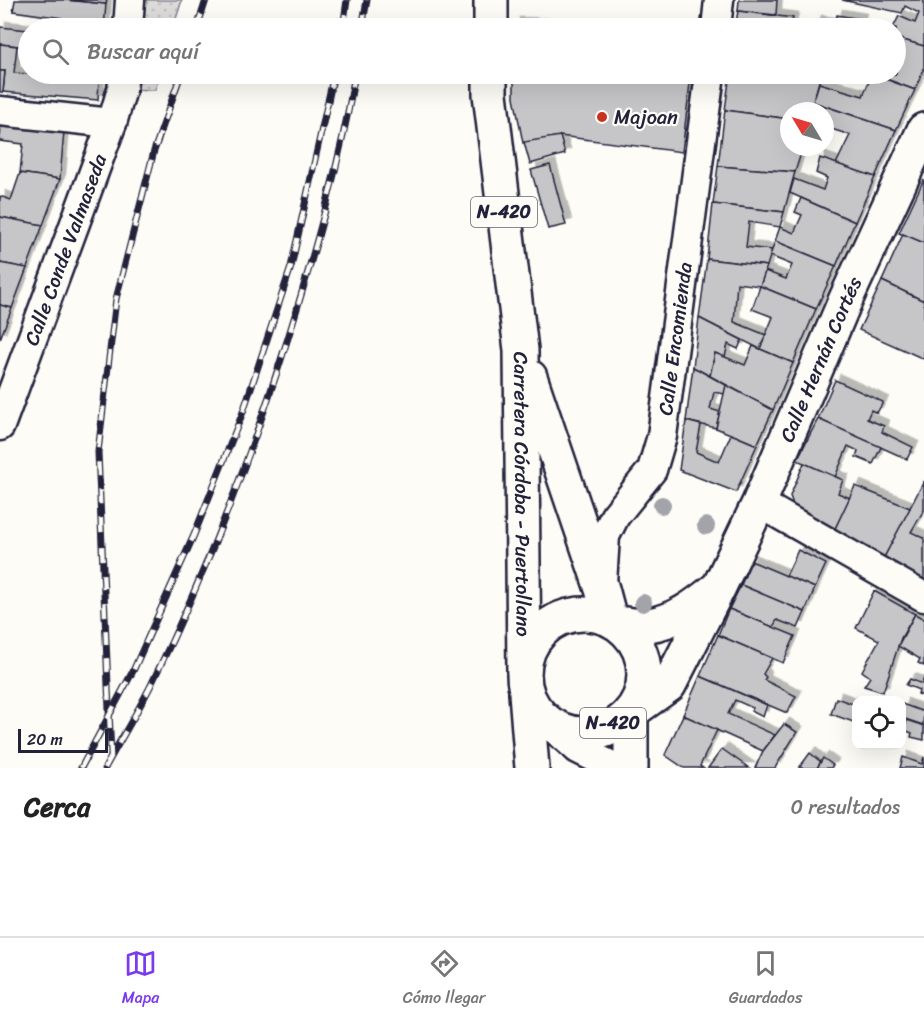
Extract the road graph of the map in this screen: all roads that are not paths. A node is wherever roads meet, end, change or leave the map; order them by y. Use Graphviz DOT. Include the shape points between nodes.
graph roads {
  1 [pos="130,0"];
  2 [pos="492,0"];
  3 [pos="719,0"];
  4 [pos="129,18"];
  5 [pos="491,18"];
  6 [pos="717,18"];
  7 [pos="123,84"];
  8 [pos="490,84"];
  9 [pos="709,84"];
  10 [pos="0,111"];
  11 [pos="112,123"];
  12 [pos="924,130"];
  13 [pos="521,350"];
  14 [pos="10,366"];
  15 [pos="0,426"];
  16 [pos="759,503"];
  17 [pos="719,587"];
  18 [pos="924,597"];
  19 [pos="609,610"];
  20 [pos="525,681"];
  21 [pos="631,712"];
  22 [pos="545,720"];
  23 [pos="532,768"];
  24 [pos="616,768"];
  25 [pos="631,768"];
  1 -- 4 [label="street"];
  2 -- 5 [label="main road"];
  3 -- 6 [label="street"];
  7 -- 11 [label="street, Calle Conde Valmaseda"];
  8 -- 13 [label="main road, N-420"];
  9 -- 19 [label="street, Calle Encomienda" via="662,436 652,470 615,516 605,536"];
  10 -- 11 [label="street"];
  11 -- 14 [label="street, Calle Conde Valmaseda"];
  12 -- 16 [label="main road, Calle Hernán Cortés" via="845,301"];
  13 -- 19 [label="main road, Carretera Córdoba - Puertollano / N-420"];
  13 -- 20 [label="main road, Carretera Córdoba - Puertollano / N-420"];
  14 -- 15 [label="street, Calle Conde Valmaseda"];
  16 -- 17 [label="main road, Calle Hernán Cortés"];
  16 -- 18 [label="street"];
  17 -- 19 [label="main road, Calle Hernán Cortés" via="691,610 648,626"];
  17 -- 21 [label="main road, Calle Hernán Cortés" via="669,685"];
  19 -- 20 [label="main road, N-420" via="571,615 553,622 538,635 528,652"];
  19 -- 21 [label="main road, N-420" via="637,645 644,678"];
  20 -- 22 [label="main road" via="533,707"];
  20 -- 23 [label="main road, Carretera Córdoba - Puertollano / N-420"];
  21 -- 22 [label="main road, N-420" via="600,732 580,734 561,730"];
  21 -- 25 [label="main road, N-420"];
  22 -- 24 [label="street" via="578,749"];
}
